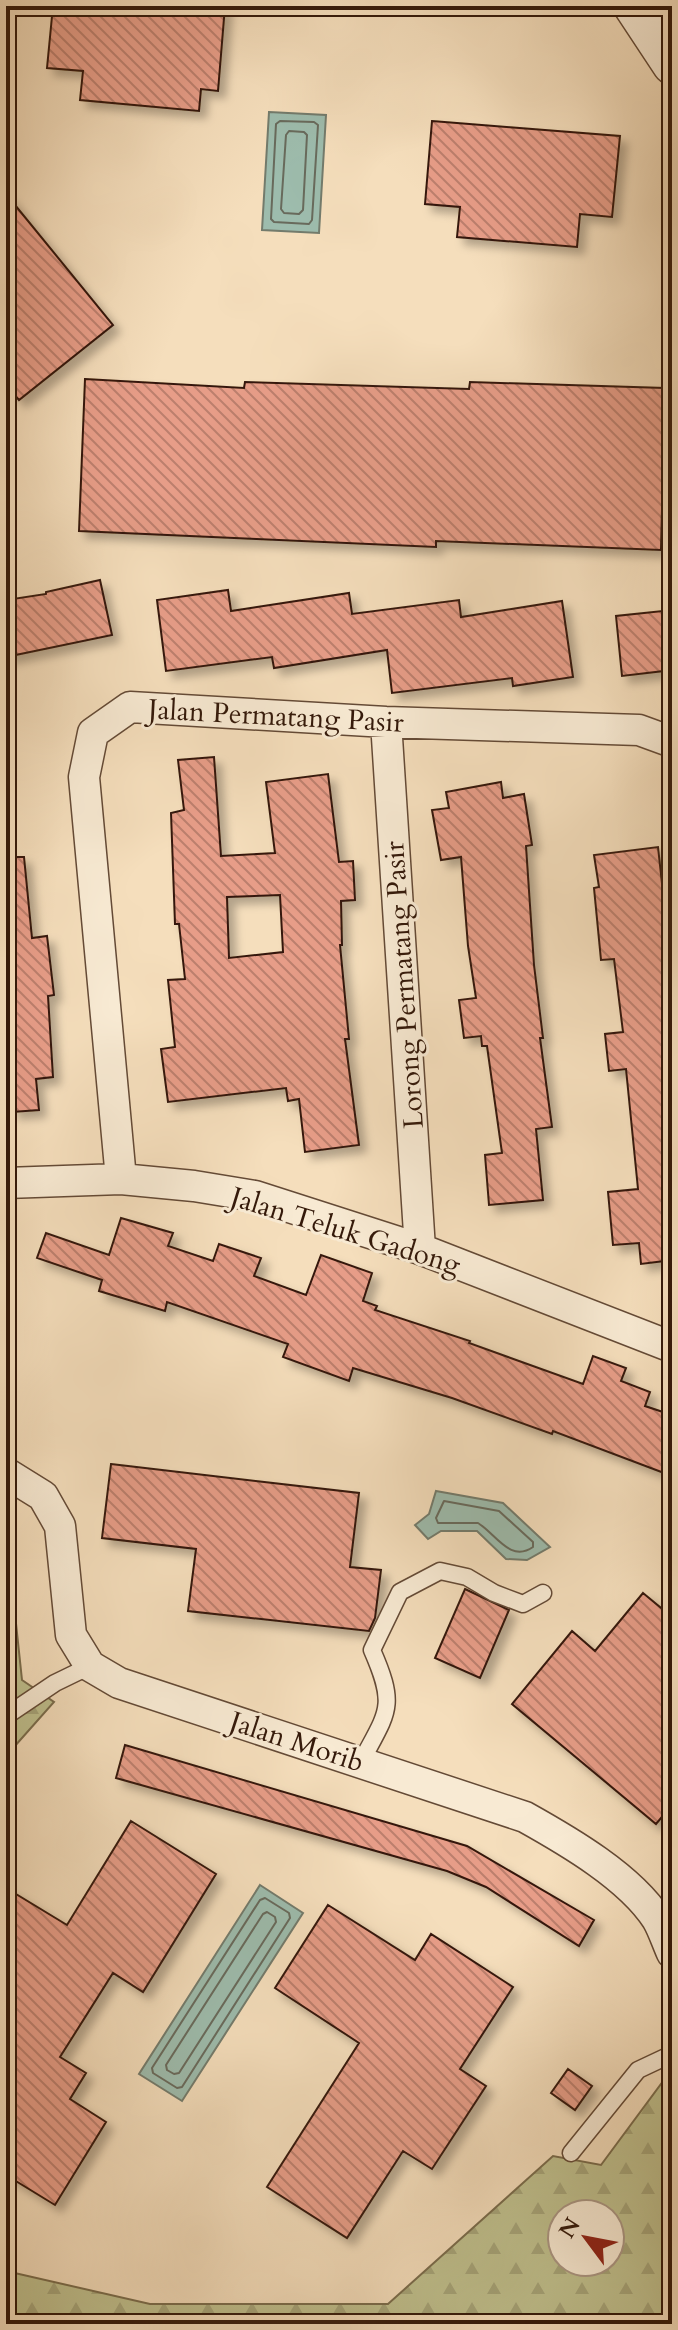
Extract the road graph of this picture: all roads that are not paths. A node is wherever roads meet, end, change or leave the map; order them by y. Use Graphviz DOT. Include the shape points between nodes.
graph roads {
  1 [pos="633,6"];
  2 [pos="672,65"];
  3 [pos="386,722"];
  4 [pos="672,742"];
  5 [pos="121,1179"];
  6 [pos="6,1183"];
  7 [pos="420,1249"];
  8 [pos="672,1347"];
  9 [pos="6,1473"];
  10 [pos="543,1593"];
  11 [pos="90,1666"];
  12 [pos="6,1716"];
  13 [pos="361,1762"];
  14 [pos="672,1953"];
  15 [pos="672,2054"];
  16 [pos="571,2153"];
  1 -- 2 [label="street"];
  3 -- 4 [label="street, Jalan Permatang Pasir" via="639,730"];
  3 -- 5 [label="street, Jalan Permatang Pasir" via="130,707 93,733 84,777"];
  3 -- 7 [label="street, Lorong Permatang Pasir"];
  5 -- 6 [label="street, Jalan Teluk Gadong"];
  5 -- 7 [label="street, Jalan Teluk Gadong" via="255,1196"];
  7 -- 8 [label="street, Jalan Teluk Gadong"];
  9 -- 11 [label="street" via="43,1496 60,1526 71,1635"];
  10 -- 13 [label="lane" via="523,1604 467,1577 440,1571 400,1592 372,1650 386,1683 387,1713"];
  11 -- 12 [label="lane"];
  11 -- 13 [label="street, Jalan Morib" via="119,1683"];
  13 -- 14 [label="street, Jalan Morib" via="525,1817 573,1844 622,1881 657,1919"];
  15 -- 16 [label="lane" via="638,2070"];
}
